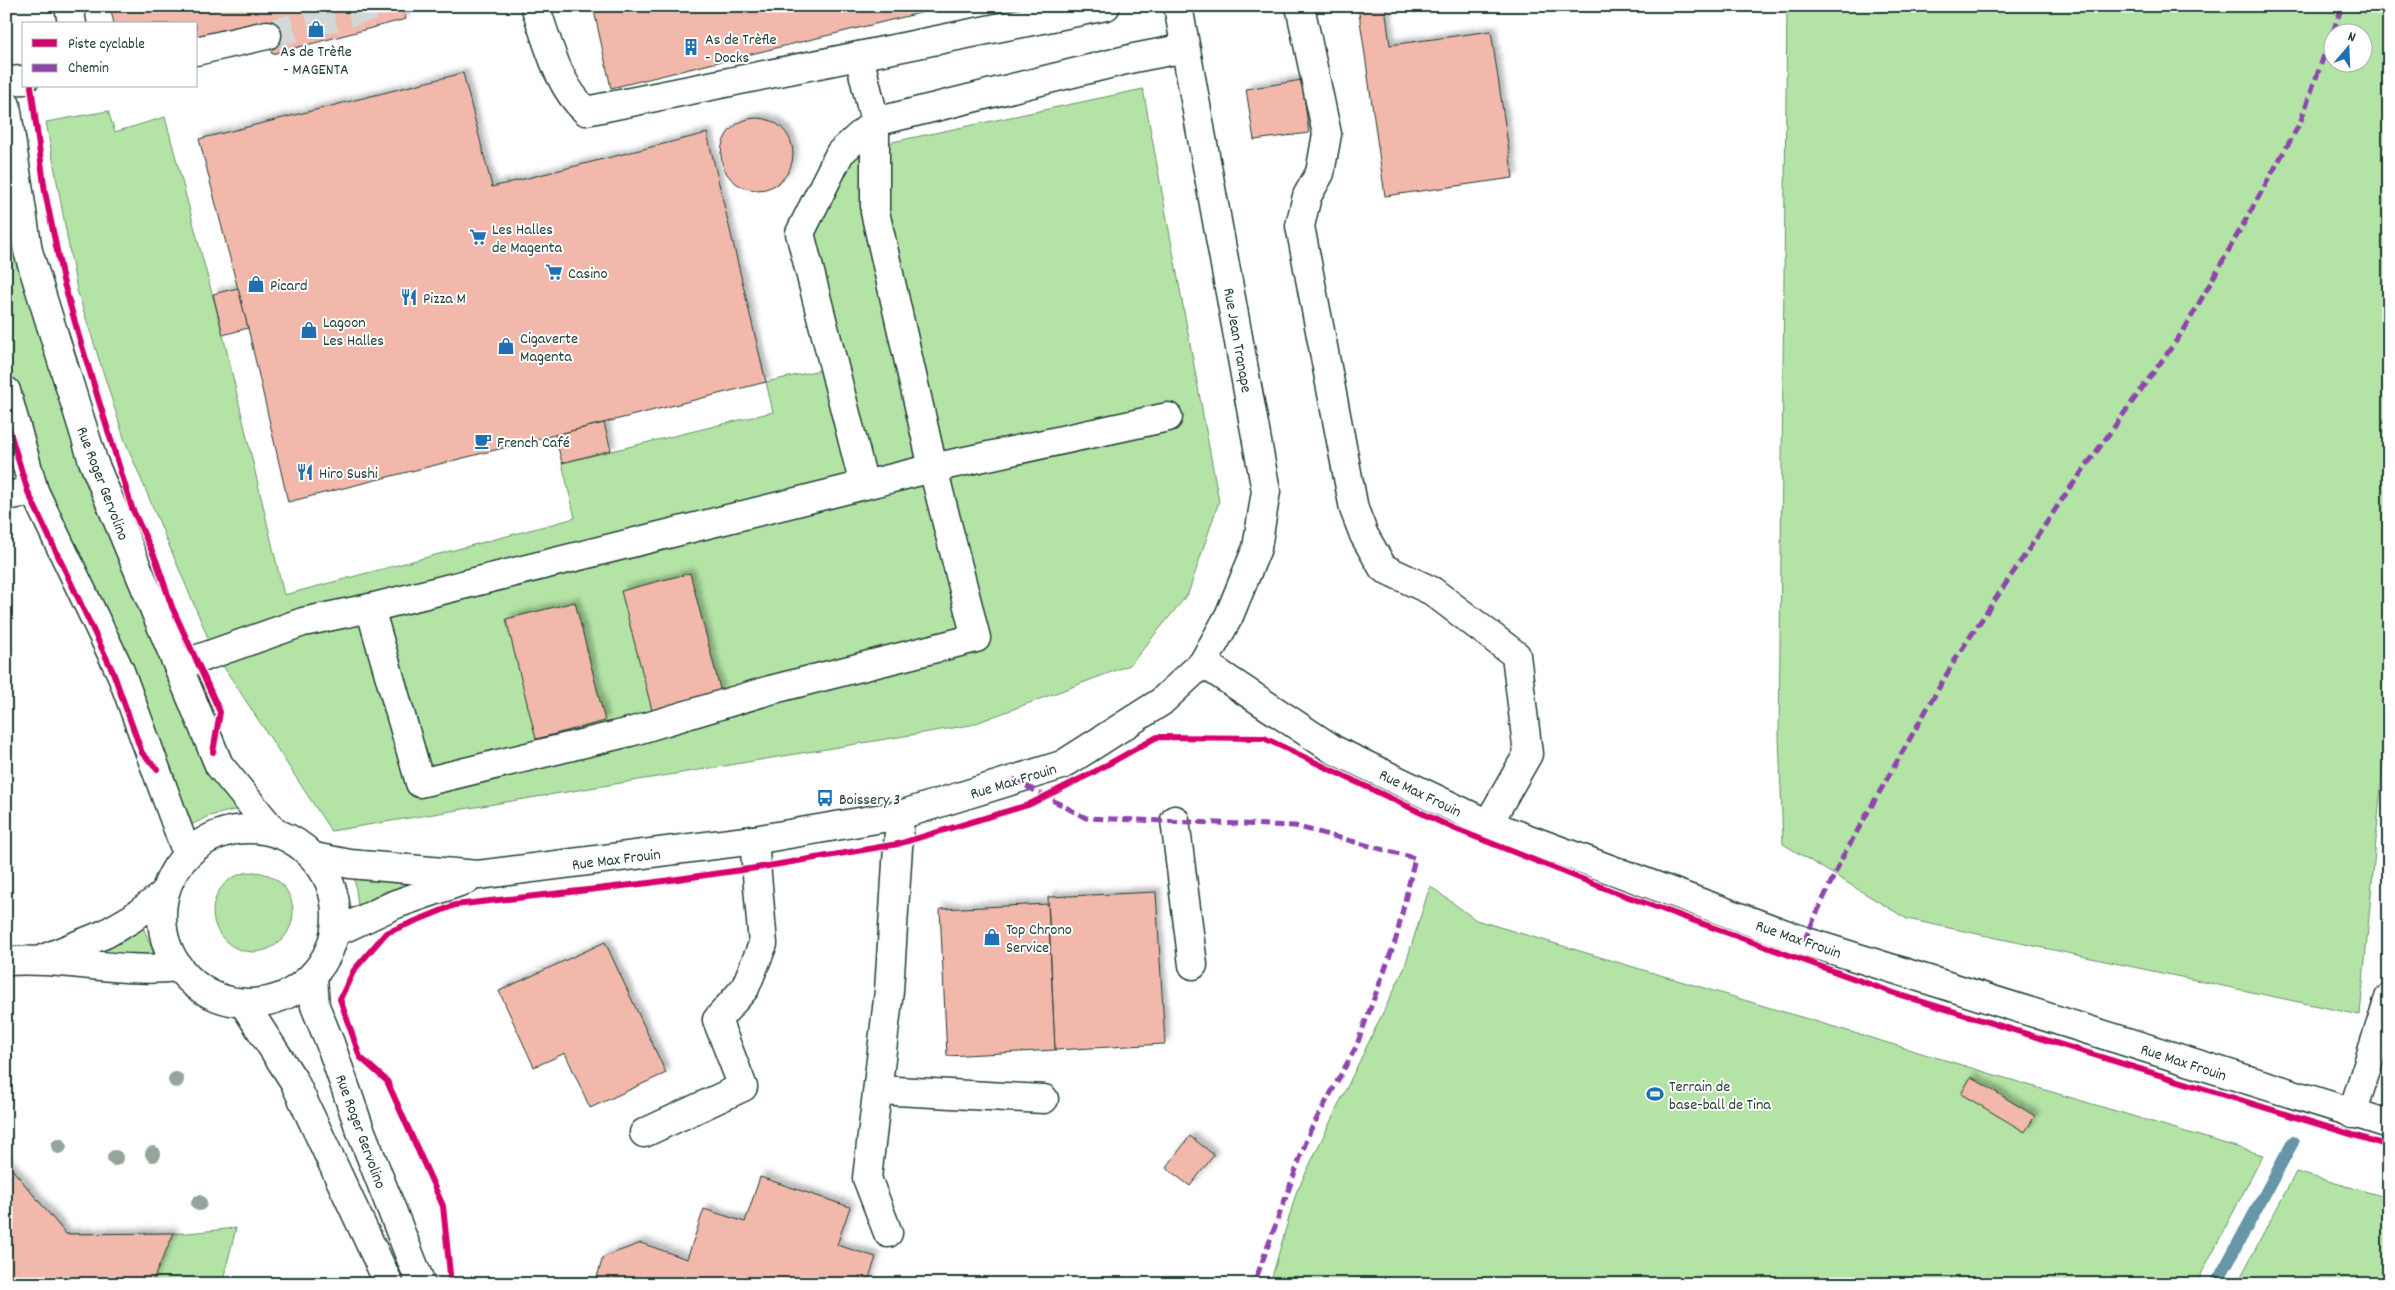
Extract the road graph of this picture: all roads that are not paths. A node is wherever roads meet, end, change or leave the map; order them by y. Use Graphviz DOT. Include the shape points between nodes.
graph roads {
  1 [pos="69,6"];
  2 [pos="535,6"];
  3 [pos="1106,6"];
  4 [pos="1178,6"];
  5 [pos="1300,6"];
  6 [pos="72,22"];
  7 [pos="267,35"];
  8 [pos="198,51"];
  9 [pos="1170,51"];
  10 [pos="859,56"];
  11 [pos="22,80"];
  12 [pos="6,82"];
  13 [pos="6,105"];
  14 [pos="875,122"];
  15 [pos="6,391"];
  16 [pos="1168,417"];
  17 [pos="933,468"];
  18 [pos="864,485"];
  19 [pos="34,491"];
  20 [pos="6,496"];
  21 [pos="370,608"];
  22 [pos="1203,663"];
  23 [pos="178,666"];
  24 [pos="900,815"];
  25 [pos="1175,820"];
  26 [pos="1488,824"];
  27 [pos="274,832"];
  28 [pos="754,840"];
  29 [pos="187,854"];
  30 [pos="314,857"];
  31 [pos="478,875"];
  32 [pos="164,894"];
  33 [pos="336,932"];
  34 [pos="39,960"];
  35 [pos="6,962"];
  36 [pos="1194,965"];
  37 [pos="178,967"];
  38 [pos="313,976"];
  39 [pos="2389,998"];
  40 [pos="244,1004"];
  41 [pos="878,1090"];
  42 [pos="1044,1099"];
  43 [pos="2352,1114"];
  44 [pos="2389,1124"];
  45 [pos="644,1133"];
  46 [pos="888,1233"];
  47 [pos="389,1284"];
  48 [pos="421,1284"];
  1 -- 6 [label="main road"];
  2 -- 10 [label="main road" via="565,86 586,111"];
  3 -- 10 [label="main road"];
  4 -- 22 [label="main road, Rue Jean Tranape" via="1266,491 1257,548 1229,616"];
  5 -- 26 [label="main road" via="1327,134 1320,173 1307,196 1300,226 1354,509 1383,568 1432,591 1516,655 1528,754"];
  7 -- 8 [label="main road"];
  9 -- 14 [label="main road"];
  10 -- 14 [label="main road"];
  11 -- 12 [label="main road"];
  13 -- 23 [label="main road, Rue Roger Gervolino" via="28,251 93,461"];
  14 -- 17 [label="main road" via="875,212"];
  14 -- 18 [label="main road" via="840,153 800,233"];
  15 -- 19 [label="main road"];
  16 -- 17 [label="main road"];
  17 -- 18 [label="main road"];
  17 -- 21 [label="main road" via="976,638 770,690 630,732 420,783"];
  18 -- 21 [label="main road"];
  19 -- 20 [label="main road"];
  19 -- 29 [label="main road" via="120,671"];
  21 -- 23 [label="main road" via="303,622"];
  22 -- 24 [label="main road, Rue Max Frouin" via="1161,702 1062,765"];
  22 -- 26 [label="main road, Rue Max Frouin" via="1334,750"];
  23 -- 27 [label="main road, Rue Roger Gervolino" via="219,765"];
  24 -- 28 [label="main road, Rue Max Frouin"];
  24 -- 41 [label="main road" via="889,991"];
  25 -- 36 [label="main road"];
  26 -- 43 [label="main road, Rue Max Frouin" via="1804,941"];
  27 -- 29 [label="main road" via="228,831 206,840"];
  27 -- 30 [label="main road" via="296,842"];
  28 -- 31 [label="main road, Rue Max Frouin"];
  28 -- 45 [label="main road" via="763,944 745,988 716,1020 743,1087"];
  29 -- 32 [label="main road" via="173,872"];
  30 -- 31 [label="main road, Rue Max Frouin" via="350,864"];
  30 -- 33 [label="main road" via="329,879 337,906"];
  31 -- 33 [label="main road, Rue Max Frouin" via="396,904"];
  32 -- 34 [label="main road" via="105,934"];
  32 -- 37 [label="main road" via="161,919 166,944"];
  33 -- 38 [label="main road" via="328,956"];
  34 -- 35 [label="main road"];
  34 -- 37 [label="main road" via="115,969"];
  37 -- 40 [label="main road" via="206,993"];
  38 -- 40 [label="main road" via="293,992 269,1002"];
  38 -- 48 [label="main road, Rue Roger Gervolino" via="315,1006"];
  39 -- 43 [label="main road"];
  40 -- 47 [label="main road" via="294,1082"];
  41 -- 42 [label="main road"];
  41 -- 46 [label="main road" via="867,1178"];
  43 -- 44 [label="main road, Rue Max Frouin"];
}
